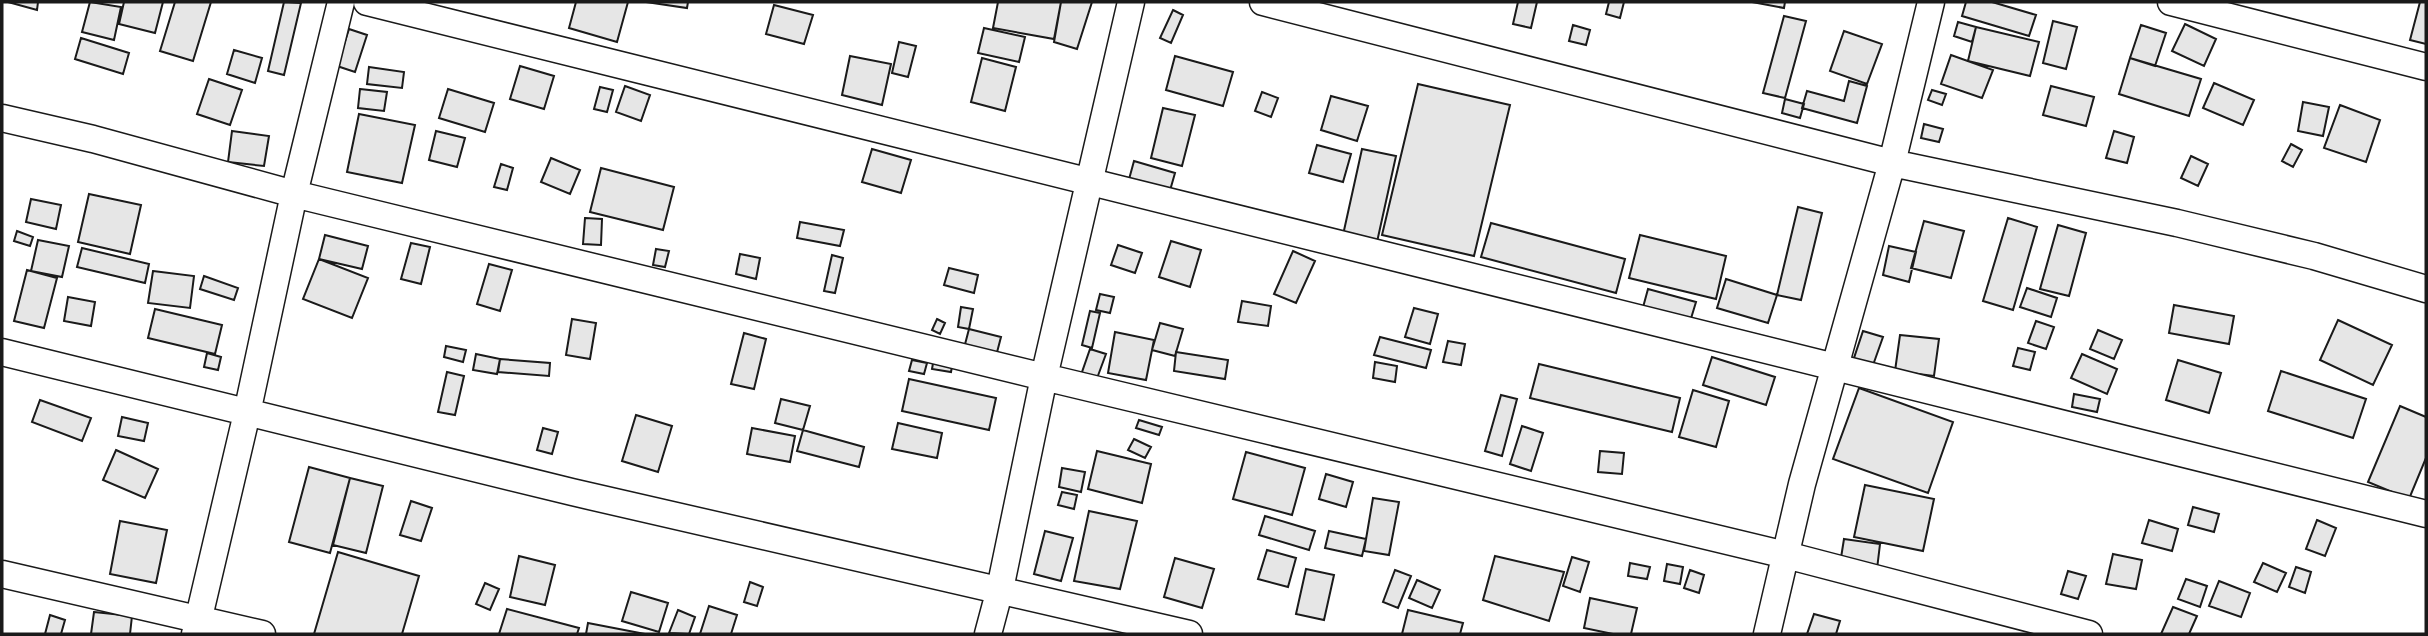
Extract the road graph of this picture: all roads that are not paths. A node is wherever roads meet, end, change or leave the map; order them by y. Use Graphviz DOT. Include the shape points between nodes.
graph roads {
  1 [pos="341,2"];
  2 [pos="366,2"];
  3 [pos="1131,2"];
  4 [pos="1263,2"];
  5 [pos="1931,2"];
  6 [pos="2171,2"];
  7 [pos="2426,67"];
  8 [pos="2,118"];
  9 [pos="1892,163"];
  10 [pos="1091,180"];
  11 [pos="294,194"];
  12 [pos="2426,289"];
  13 [pos="2,352"];
  14 [pos="1836,367"];
  15 [pos="1044,377"];
  16 [pos="247,413"];
  17 [pos="2426,514"];
  18 [pos="1786,555"];
  19 [pos="2,574"];
  20 [pos="1000,589"];
  21 [pos="197,626"];
  22 [pos="262,634"];
  23 [pos="988,634"];
  24 [pos="1189,634"];
  25 [pos="1767,634"];
  26 [pos="2089,634"];
  1 -- 11 [label="street"];
  2 -- 10 [label="street"];
  3 -- 10 [label="street"];
  4 -- 9 [label="street"];
  5 -- 9 [label="street"];
  6 -- 7 [label="street"];
  8 -- 11 [label="street"];
  9 -- 12 [label="street" via="2177,223"];
  9 -- 14 [label="street"];
  10 -- 14 [label="street"];
  10 -- 15 [label="street"];
  11 -- 15 [label="street"];
  11 -- 16 [label="street"];
  13 -- 16 [label="street"];
  14 -- 17 [label="street"];
  14 -- 18 [label="street"];
  15 -- 18 [label="street"];
  15 -- 20 [label="street"];
  16 -- 20 [label="street"];
  16 -- 21 [label="street"];
  18 -- 25 [label="street"];
  18 -- 26 [label="street"];
  19 -- 21 [label="street"];
  20 -- 23 [label="street"];
  20 -- 24 [label="street"];
  21 -- 22 [label="street"];
}
